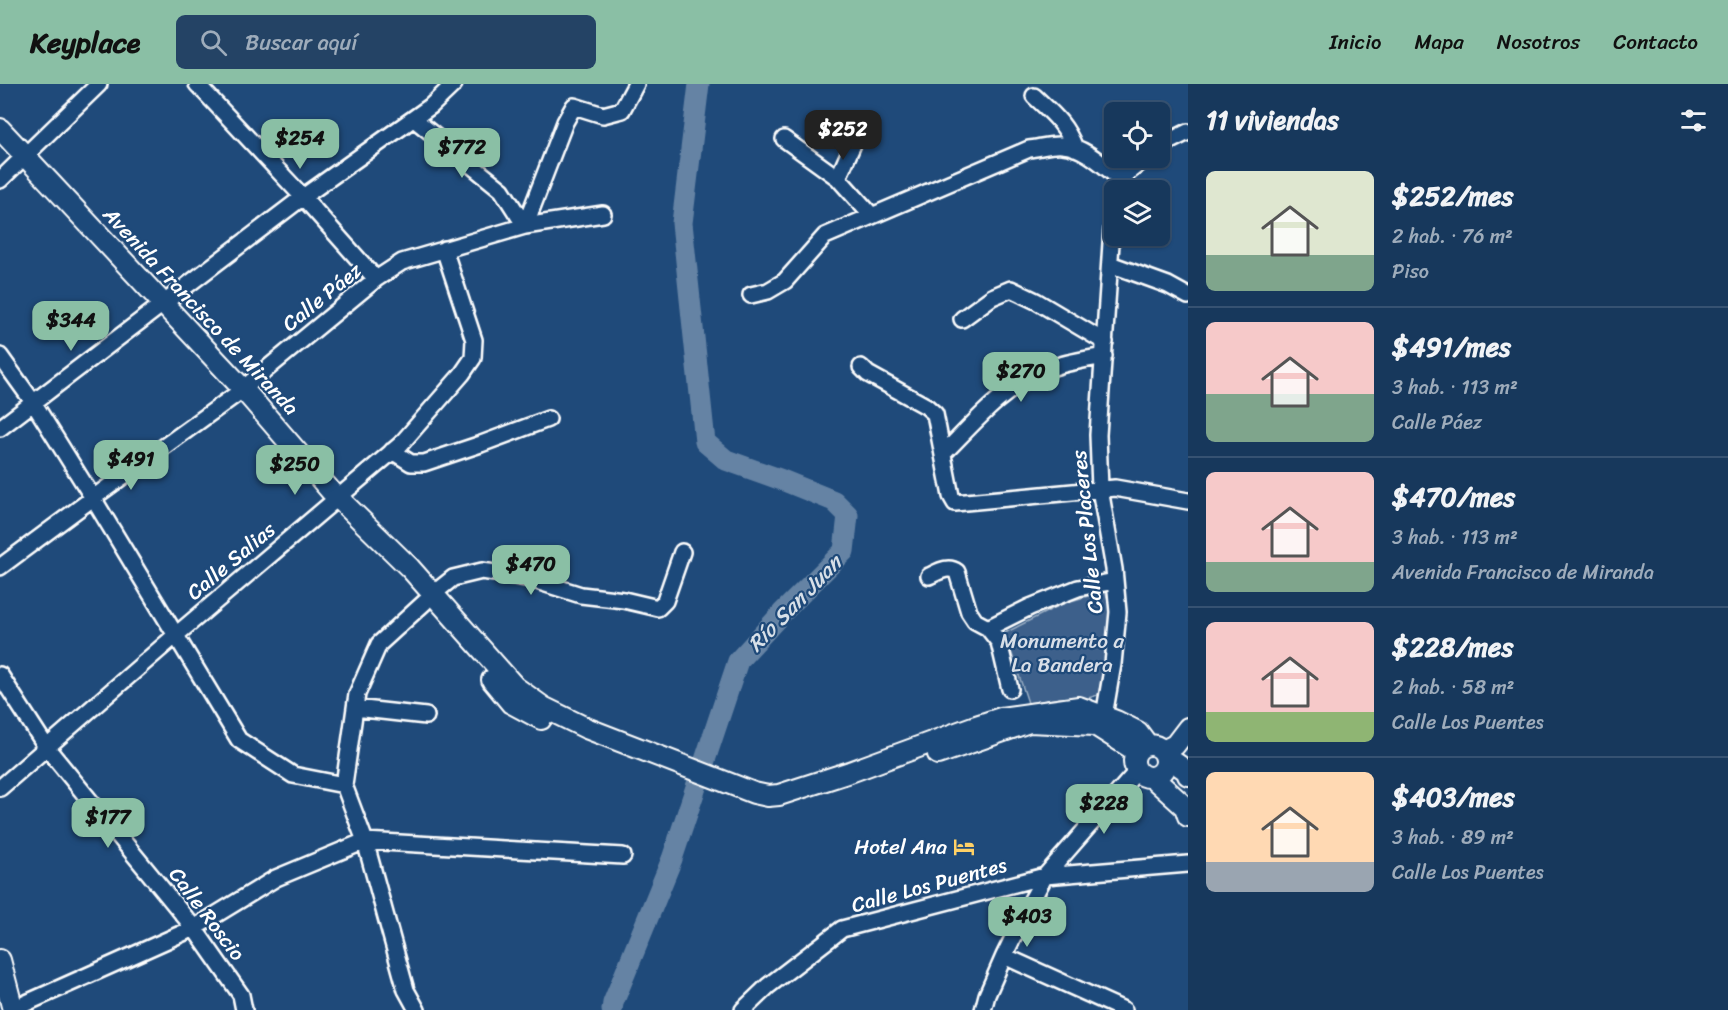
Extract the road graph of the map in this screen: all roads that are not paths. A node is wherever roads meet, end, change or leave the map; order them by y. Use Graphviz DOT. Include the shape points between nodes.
graph roads {
  1 [pos="99,84"];
  2 [pos="197,84"];
  3 [pos="636,84"];
  4 [pos="447,86"];
  5 [pos="1034,96"];
  6 [pos="414,119"];
  7 [pos="0,129"];
  8 [pos="1188,132"];
  9 [pos="784,139"];
  10 [pos="1170,141"];
  11 [pos="854,142"];
  12 [pos="0,147"];
  13 [pos="1075,148"];
  14 [pos="21,160"];
  15 [pos="1136,168"];
  16 [pos="838,178"];
  17 [pos="0,180"];
  18 [pos="1113,180"];
  19 [pos="1123,180"];
  20 [pos="303,197"];
  21 [pos="603,214"];
  22 [pos="872,216"];
  23 [pos="525,226"];
  24 [pos="1111,246"];
  25 [pos="444,249"];
  26 [pos="1110,264"];
  27 [pos="376,279"];
  28 [pos="751,295"];
  29 [pos="1188,296"];
  30 [pos="158,307"];
  31 [pos="962,319"];
  32 [pos="1104,349"];
  33 [pos="0,356"];
  34 [pos="861,367"];
  35 [pos="239,393"];
  36 [pos="33,402"];
  37 [pos="548,419"];
  38 [pos="0,428"];
  39 [pos="392,451"];
  40 [pos="943,454"];
  41 [pos="1100,489"];
  42 [pos="93,498"];
  43 [pos="1188,501"];
  44 [pos="333,502"];
  45 [pos="682,552"];
  46 [pos="0,567"];
  47 [pos="929,576"];
  48 [pos="1115,581"];
  49 [pos="429,598"];
  50 [pos="988,628"];
  51 [pos="176,634"];
  52 [pos="0,675"];
  53 [pos="1010,689"];
  54 [pos="355,708"];
  55 [pos="426,716"];
  56 [pos="1104,716"];
  57 [pos="1188,728"];
  58 [pos="47,748"];
  59 [pos="1150,758"];
  60 [pos="1188,775"];
  61 [pos="344,785"];
  62 [pos="0,788"];
  63 [pos="753,797"];
  64 [pos="1188,816"];
  65 [pos="365,841"];
  66 [pos="623,856"];
  67 [pos="1188,864"];
  68 [pos="1045,876"];
  69 [pos="194,928"];
  70 [pos="1004,956"];
  71 [pos="0,960"];
  72 [pos="241,994"];
  73 [pos="13,1010"];
  74 [pos="244,1010"];
  75 [pos="252,1010"];
  76 [pos="417,1010"];
  77 [pos="743,1010"];
  78 [pos="983,1010"];
  79 [pos="1124,1010"];
  1 -- 14 [label="street"];
  2 -- 20 [label="street"];
  3 -- 23 [label="street" via="622,110 603,115 574,106"];
  4 -- 6 [label="street"];
  5 -- 13 [label="street" via="1068,130"];
  6 -- 20 [label="street"];
  6 -- 23 [label="street" via="502,190"];
  7 -- 14 [label="main road, Avenida Francisco de Miranda"];
  8 -- 10 [label="street"];
  9 -- 16 [label="street"];
  11 -- 16 [label="street"];
  12 -- 14 [label="main road, Avenida Francisco de Miranda"];
  13 -- 18 [label="street" via="1089,155"];
  13 -- 22 [label="street" via="1063,145 1029,149"];
  14 -- 17 [label="street"];
  14 -- 30 [label="main road, Avenida Francisco de Miranda"];
  15 -- 19 [label="street"];
  16 -- 22 [label="street"];
  20 -- 27 [label="street"];
  20 -- 30 [label="street"];
  21 -- 23 [label="street, Calle Páez"];
  22 -- 28 [label="street" via="825,236 785,281"];
  23 -- 25 [label="street, Calle Páez"];
  24 -- 26 [label="street, Calle Los Placeres"];
  25 -- 27 [label="street, Calle Páez" via="402,262"];
  25 -- 39 [label="street, Calle Salias" via="474,340 472,358"];
  26 -- 29 [label="street"];
  26 -- 32 [label="street, Calle Los Placeres"];
  27 -- 35 [label="street, Calle Páez"];
  30 -- 35 [label="main road, Avenida Francisco de Miranda"];
  30 -- 36 [label="street"];
  31 -- 32 [label="street" via="992,297 1011,289 1079,328"];
  32 -- 40 [label="street" via="1041,372 1007,392"];
  32 -- 41 [label="street, Calle Los Placeres" via="1098,435"];
  33 -- 36 [label="street"];
  34 -- 40 [label="street" via="934,414"];
  35 -- 42 [label="street, Calle Páez"];
  35 -- 44 [label="main road, Avenida Francisco de Miranda"];
  36 -- 38 [label="street"];
  36 -- 42 [label="street"];
  37 -- 39 [label="street" via="424,463 411,463"];
  39 -- 44 [label="street, Calle Salias"];
  40 -- 41 [label="street" via="955,503"];
  41 -- 43 [label="street" via="1115,488"];
  41 -- 48 [label="street, Calle Los Placeres"];
  42 -- 46 [label="street, Calle Páez"];
  42 -- 51 [label="street"];
  44 -- 49 [label="main road, Avenida Francisco de Miranda"];
  44 -- 51 [label="street, Calle Salias"];
  45 -- 49 [label="street" via="665,601 657,608 581,595 527,578 482,571 453,578"];
  47 -- 50 [label="street" via="948,568 957,572 969,612 975,621"];
  48 -- 50 [label="street" via="1078,588"];
  48 -- 56 [label="street, Calle Los Placeres" via="1118,612"];
  49 -- 54 [label="street" via="379,644 357,694"];
  49 -- 63 [label="main road, Avenida Francisco de Miranda" via="511,703 557,728"];
  50 -- 53 [label="street" via="999,642"];
  51 -- 58 [label="street, Calle Salias"];
  51 -- 61 [label="street" via="239,740 292,776"];
  52 -- 58 [label="street, Calle Roscio"];
  54 -- 55 [label="street"];
  54 -- 61 [label="street"];
  56 -- 59 [label="main road, Avenida Francisco de Miranda" via="1138,732"];
  56 -- 63 [label="main road, Avenida Francisco de Miranda" via="1079,708 1001,718 779,795"];
  57 -- 59 [label="main road" via="1175,745"];
  58 -- 62 [label="street, Calle Salias"];
  58 -- 69 [label="street, Calle Roscio"];
  59 -- 60 [label="main road, Avenida Francisco de Miranda" via="1187,771"];
  59 -- 63 [label="main road, Avenida Francisco de Miranda" via="1095,725 1029,722 782,807 767,807"];
  59 -- 64 [label="main road, Avenida Francisco de Miranda"];
  59 -- 68 [label="street"];
  61 -- 65 [label="street"];
  65 -- 66 [label="street"];
  65 -- 69 [label="street" via="276,878"];
  65 -- 76 [label="street" via="406,990"];
  67 -- 68 [label="street, Calle Los Puentes"];
  68 -- 70 [label="street"];
  68 -- 77 [label="street, Calle Los Puentes" via="842,929"];
  69 -- 72 [label="street, Calle Roscio"];
  69 -- 73 [label="street"];
  70 -- 78 [label="street"];
  70 -- 79 [label="street"];
  71 -- 73 [label="main road"];
  72 -- 74 [label="street, Calle Roscio"];
  72 -- 75 [label="street"];
}
